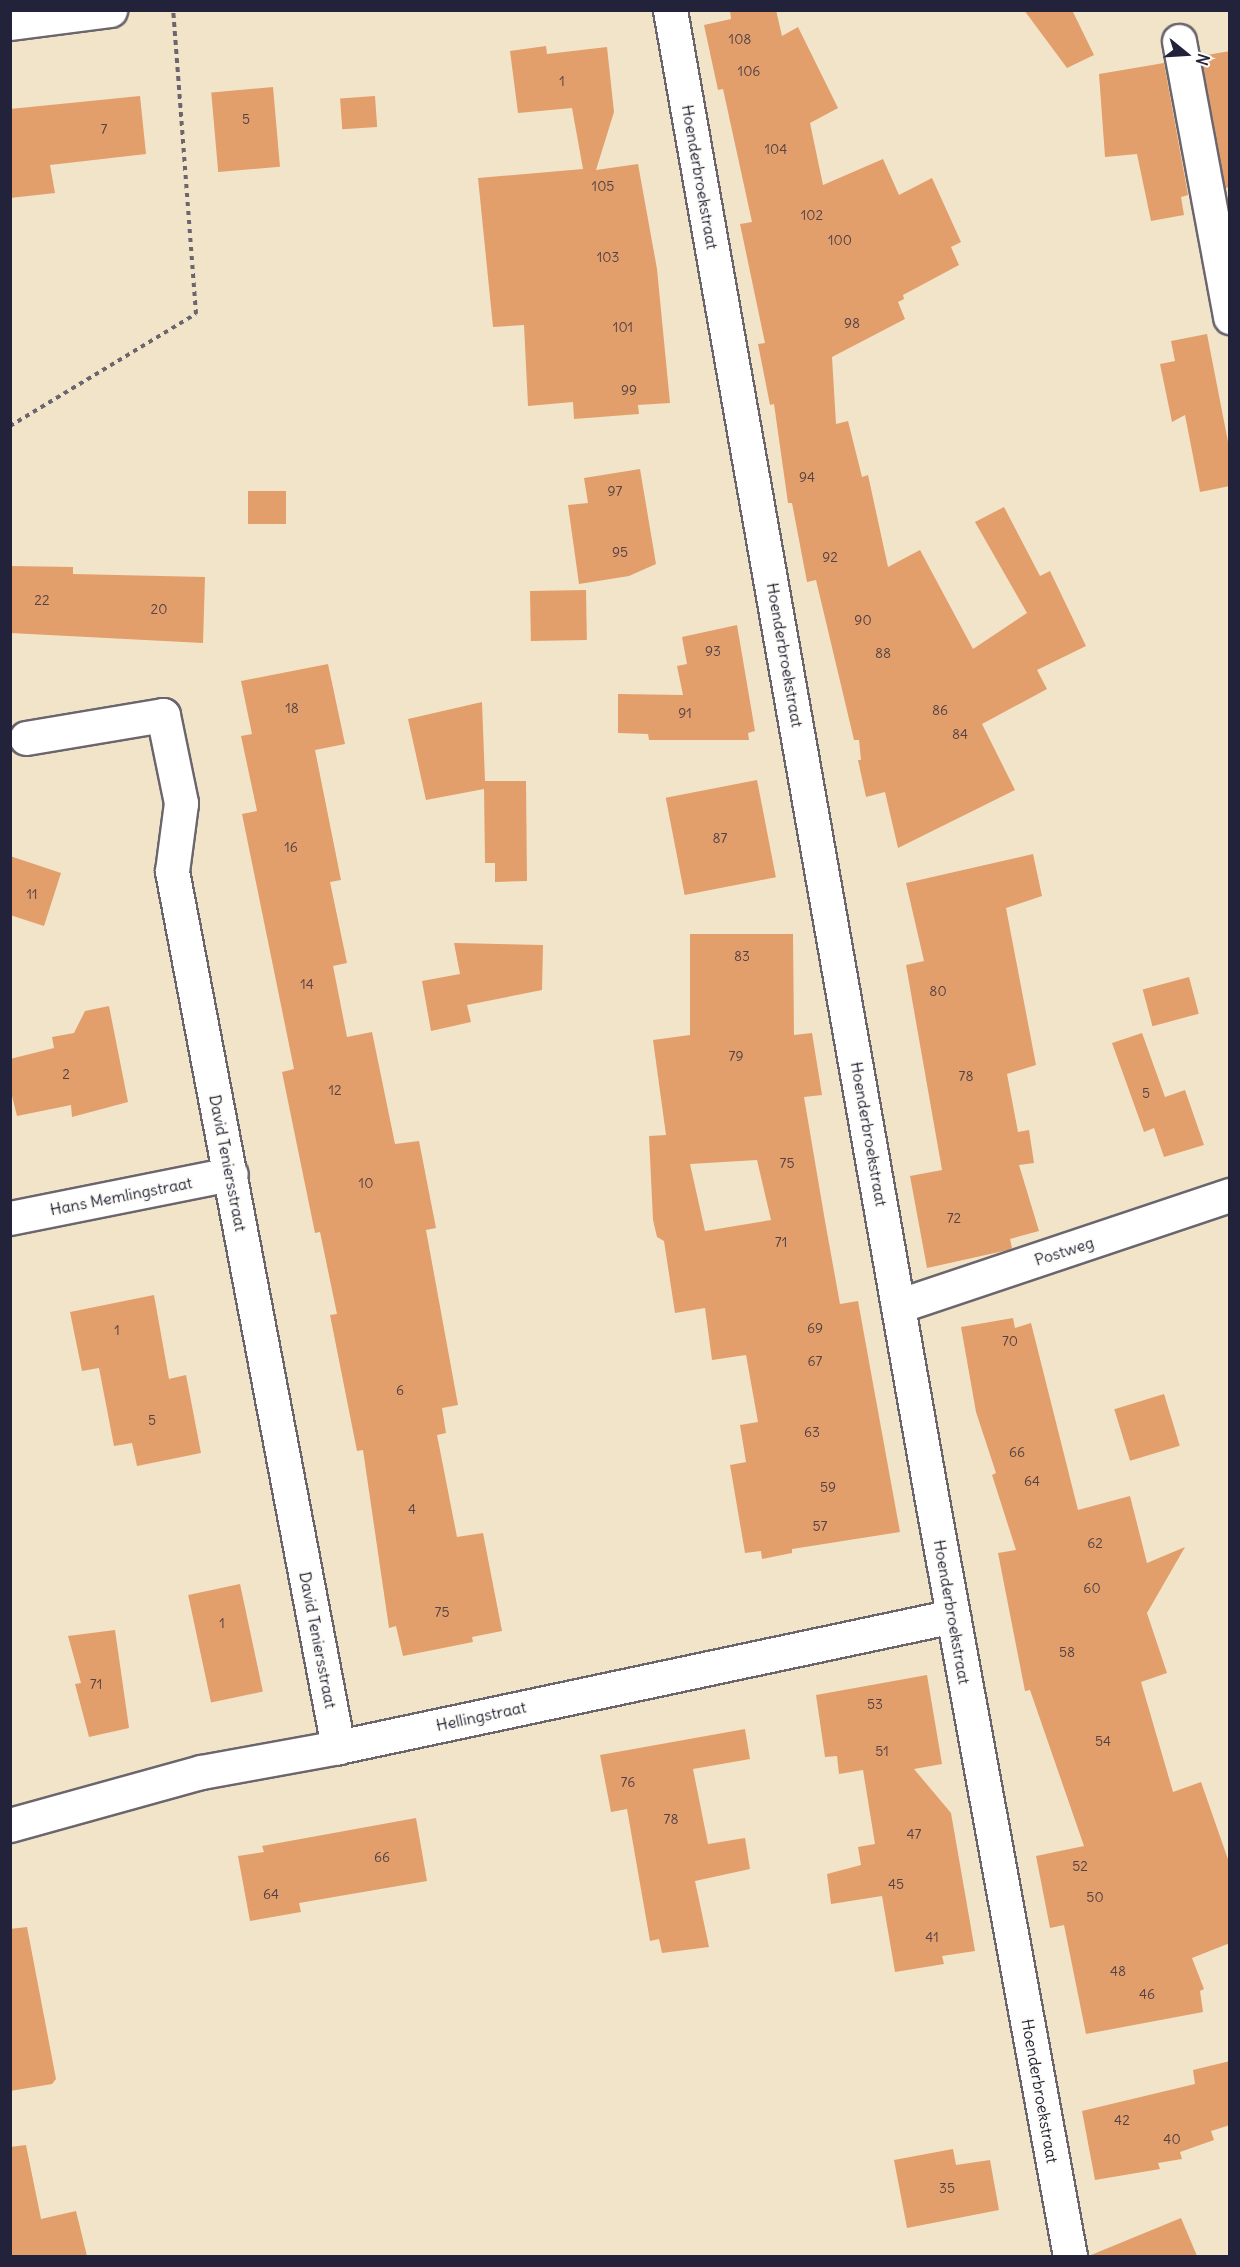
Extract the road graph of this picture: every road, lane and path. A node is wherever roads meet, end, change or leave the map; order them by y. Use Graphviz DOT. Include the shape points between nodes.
graph roads {
  1 [pos="173,10"];
  2 [pos="670,10"];
  3 [pos="107,11"];
  4 [pos="10,22"];
  5 [pos="1179,41"];
  6 [pos="1223,239"];
  7 [pos="1230,317"];
  8 [pos="10,426"];
  9 [pos="26,738"];
  10 [pos="231,1174"];
  11 [pos="1230,1195"];
  12 [pos="10,1218"];
  13 [pos="898,1306"];
  14 [pos="953,1616"];
  15 [pos="338,1747"];
  16 [pos="10,1825"];
  17 [pos="1070,2256"];
  1 -- 8 [label="path" via="196,314"];
  2 -- 13 [label="street, Hoenderbroekstraat"];
  3 -- 4 [label="street"];
  5 -- 6 [label="street"];
  6 -- 7 [label="street"];
  9 -- 10 [label="street, David Teniersstraat" via="163,715 181,803 171,871"];
  10 -- 12 [label="street, Hans Memlingstraat"];
  10 -- 15 [label="street, David Teniersstraat"];
  11 -- 13 [label="street, Postweg"];
  13 -- 14 [label="street, Hoenderbroekstraat"];
  14 -- 15 [label="street, Hellingstraat"];
  14 -- 17 [label="street, Hoenderbroekstraat"];
  15 -- 16 [label="street, Hellingstraat" via="201,1772"];
}
